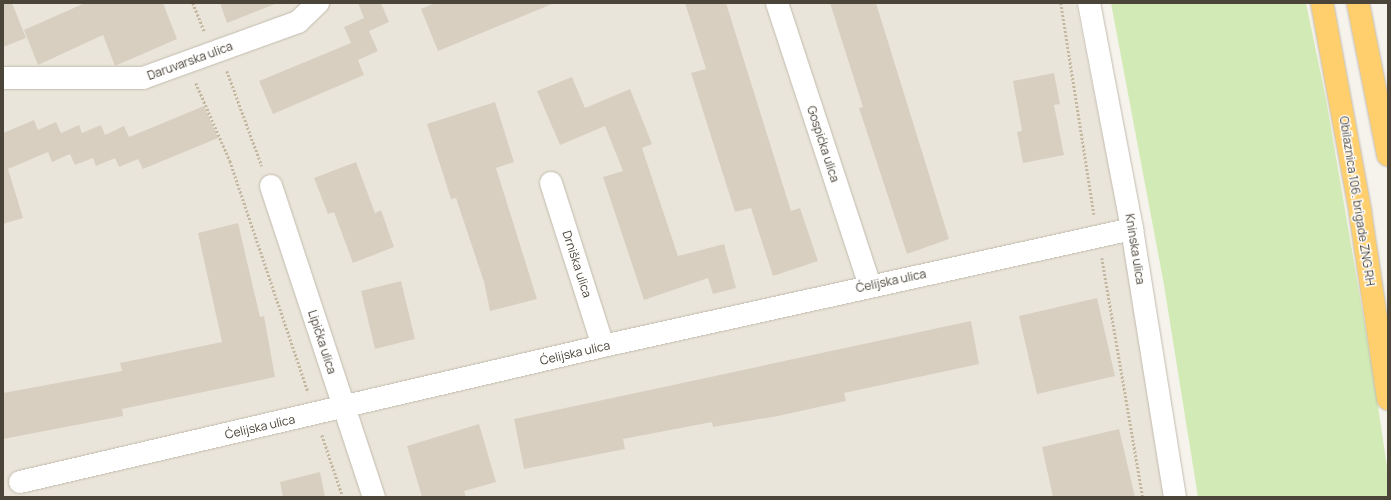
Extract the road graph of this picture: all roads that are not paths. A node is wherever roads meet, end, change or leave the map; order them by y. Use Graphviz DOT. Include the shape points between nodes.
graph roads {
  1 [pos="318,3"];
  2 [pos="777,3"];
  3 [pos="1089,3"];
  4 [pos="1322,3"];
  5 [pos="1358,3"];
  6 [pos="3,78"];
  7 [pos="1388,155"];
  8 [pos="551,182"];
  9 [pos="271,186"];
  10 [pos="1132,229"];
  11 [pos="870,286"];
  12 [pos="603,346"];
  13 [pos="1388,399"];
  14 [pos="344,407"];
  15 [pos="20,482"];
  16 [pos="374,497"];
  17 [pos="1175,497"];
  1 -- 6 [label="street, Daruvarska ulica" via="298,22 143,78"];
  2 -- 11 [label="street, Gospićka ulica"];
  3 -- 10 [label="street, Kninska ulica"];
  4 -- 13 [label="highway, Obilaznica 106. brigade ZNG RH" via="1360,211"];
  5 -- 7 [label="highway"];
  8 -- 12 [label="street, Drniška ulica"];
  9 -- 14 [label="street, Lipička ulica"];
  10 -- 11 [label="street, Ćelijska ulica"];
  10 -- 17 [label="street, Kninska ulica"];
  11 -- 12 [label="street, Ćelijska ulica"];
  12 -- 14 [label="street, Ćelijska ulica"];
  14 -- 15 [label="street, Ćelijska ulica"];
  14 -- 16 [label="street, Lipička ulica"];
}
